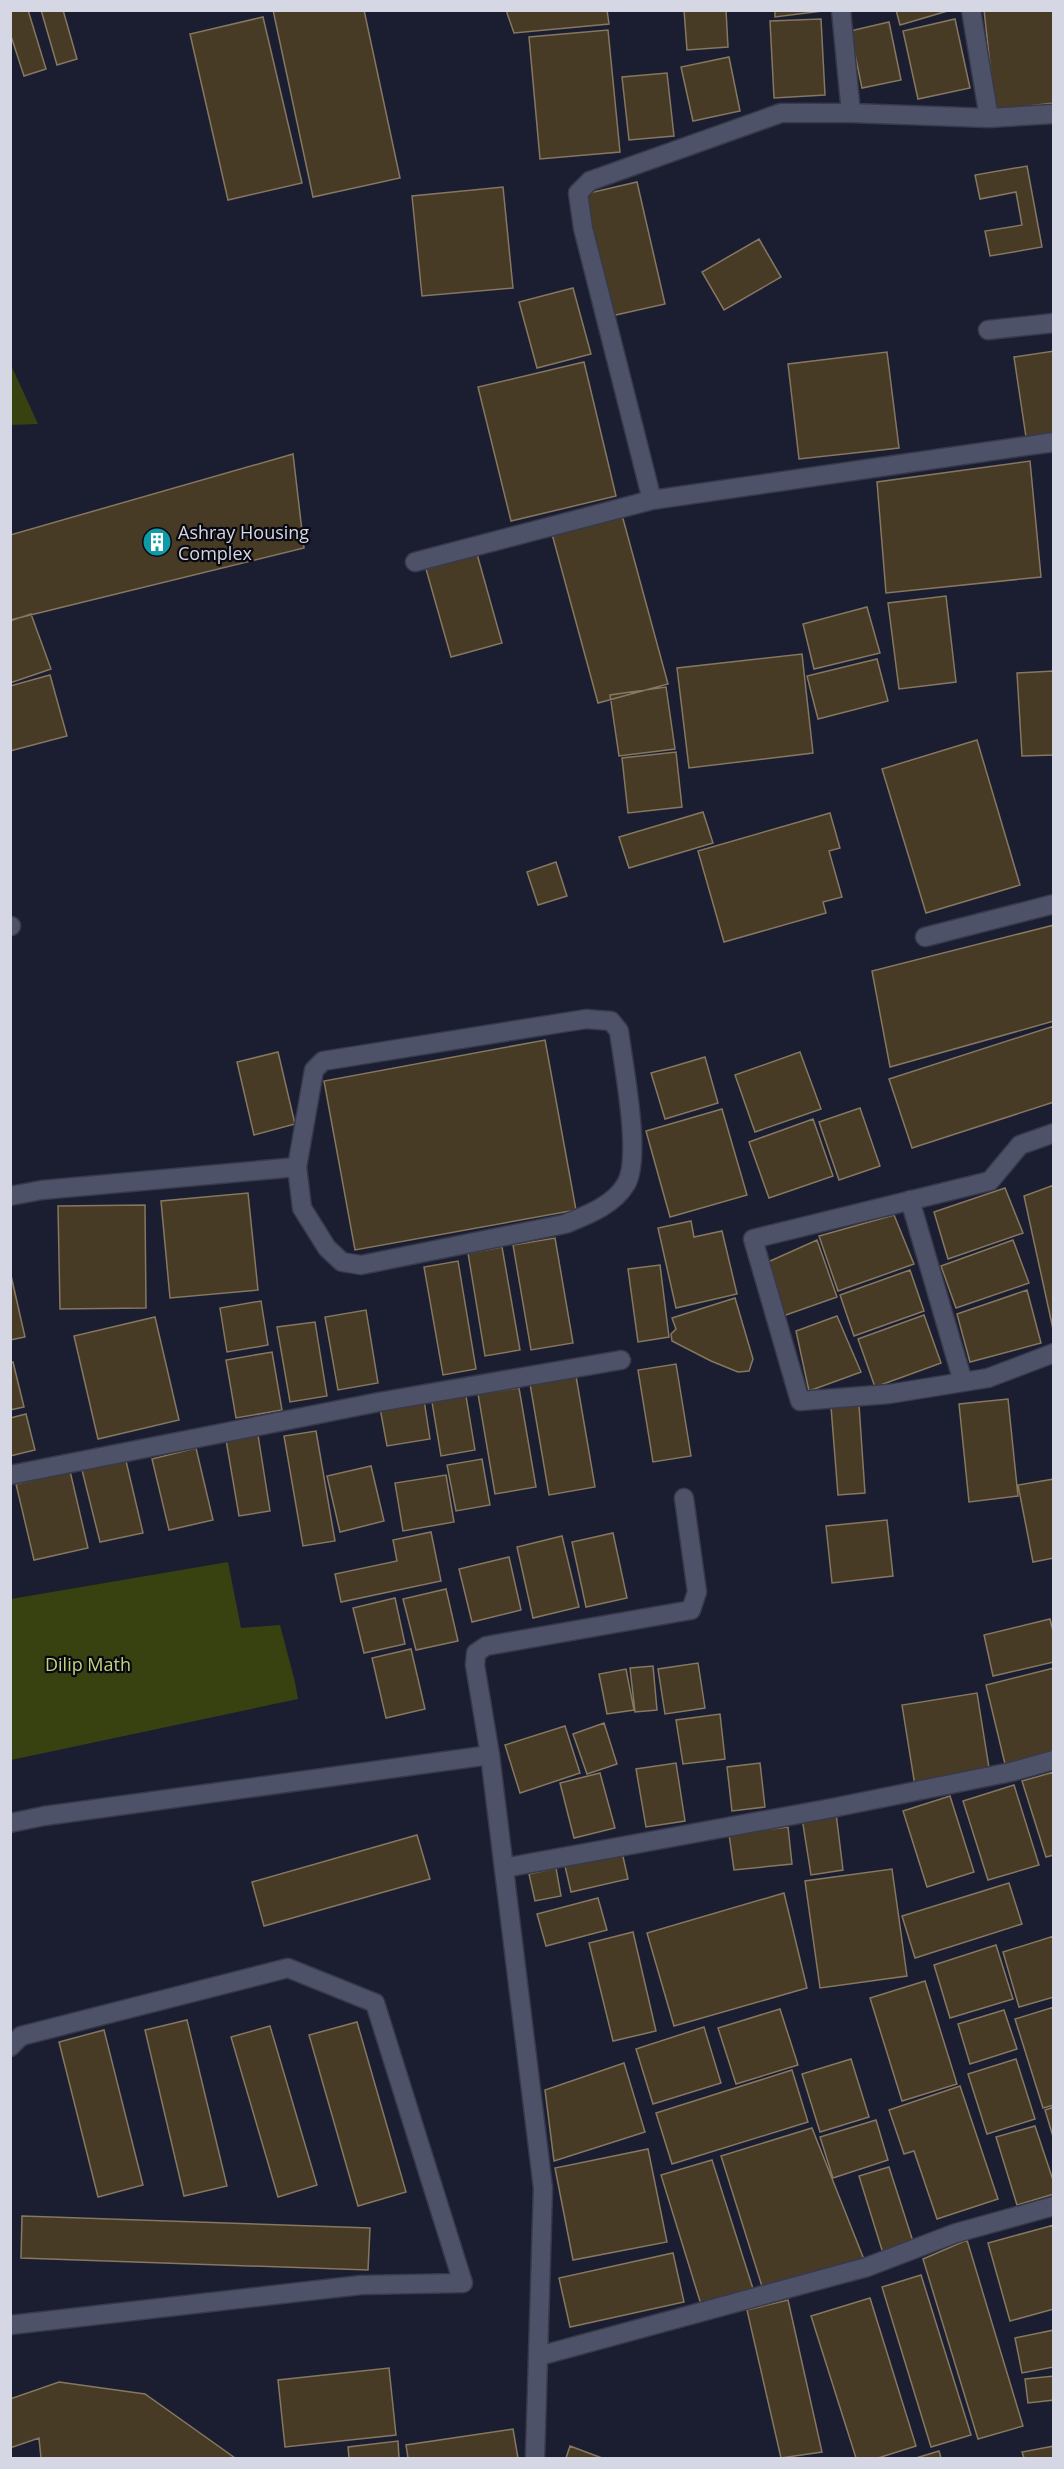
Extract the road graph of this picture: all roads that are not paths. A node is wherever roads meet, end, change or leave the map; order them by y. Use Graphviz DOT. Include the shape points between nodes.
graph roads {
  1 [pos="841,10"];
  2 [pos="971,10"];
  3 [pos="851,112"];
  4 [pos="1053,114"];
  5 [pos="989,118"];
  6 [pos="1053,323"];
  7 [pos="988,330"];
  8 [pos="1053,442"];
  9 [pos="652,500"];
  10 [pos="415,562"];
  11 [pos="1053,904"];
  12 [pos="925,937"];
  13 [pos="1053,1133"];
  14 [pos="297,1167"];
  15 [pos="10,1197"];
  16 [pos="910,1200"];
  17 [pos="1053,1353"];
  18 [pos="621,1360"];
  19 [pos="963,1382"];
  20 [pos="10,1475"];
  21 [pos="684,1498"];
  22 [pos="490,1755"];
  23 [pos="1053,1760"];
  24 [pos="10,1823"];
  25 [pos="504,1868"];
  26 [pos="10,2047"];
  27 [pos="1053,2206"];
  28 [pos="10,2325"];
  29 [pos="538,2356"];
  30 [pos="535,2458"];
  1 -- 3 [label="street"];
  2 -- 5 [label="street"];
  3 -- 5 [label="street"];
  3 -- 9 [label="street" via="782,113 590,181 578,193 583,228"];
  4 -- 5 [label="street"];
  6 -- 7 [label="street"];
  8 -- 9 [label="street"];
  9 -- 10 [label="street"];
  11 -- 12 [label="street"];
  13 -- 16 [label="street" via="1020,1145 990,1180"];
  14 -- 14 [label="street" via="310,1081 314,1070 324,1061 586,1019 611,1021 619,1031 632,1167 627,1183 614,1199 565,1224 361,1264 342,1262 327,1248 302,1208"];
  14 -- 15 [label="street" via="42,1190"];
  16 -- 19 [label="street"];
  16 -- 19 [label="street" via="753,1239 800,1401 890,1394"];
  17 -- 19 [label="street" via="988,1378"];
  18 -- 20 [label="street" via="379,1402"];
  21 -- 22 [label="street" via="697,1592 691,1610 486,1646 476,1653"];
  22 -- 24 [label="street"];
  22 -- 25 [label="street"];
  23 -- 25 [label="street" via="866,1801"];
  25 -- 29 [label="street" via="543,2188"];
  26 -- 28 [label="street" via="21,2036 288,1968 375,2003 464,2283 362,2285"];
  27 -- 29 [label="street" via="956,2233 867,2267"];
  29 -- 30 [label="street"];
}
